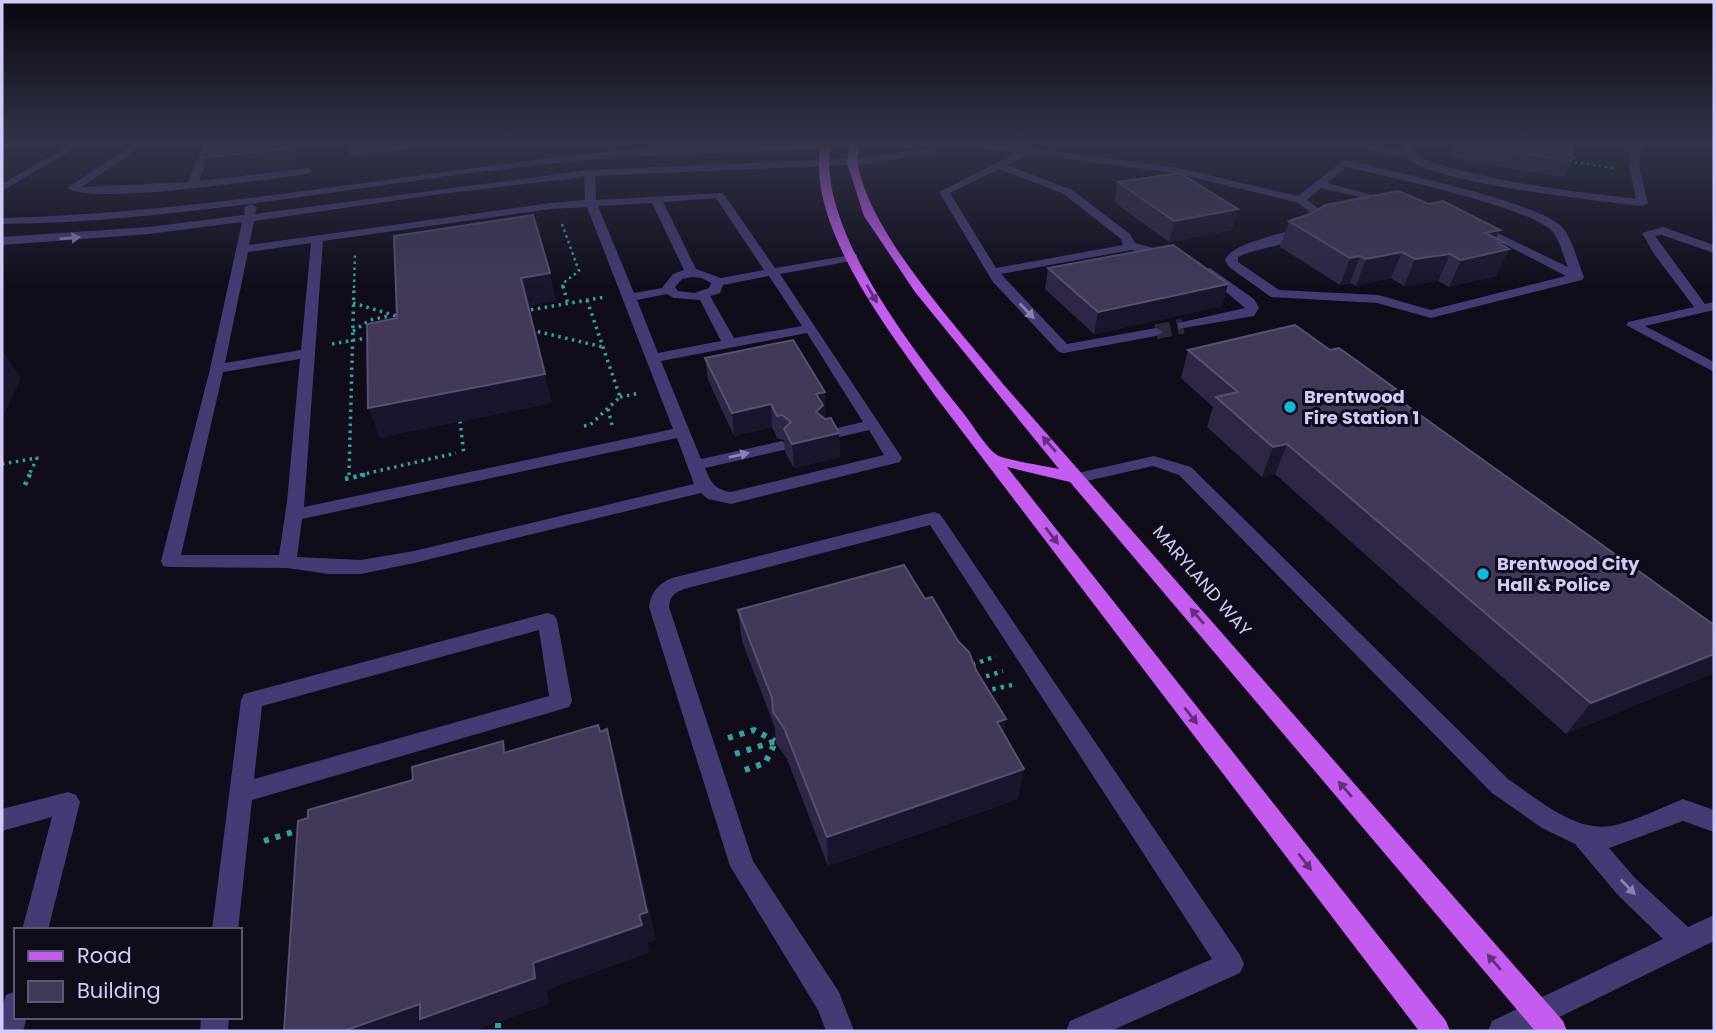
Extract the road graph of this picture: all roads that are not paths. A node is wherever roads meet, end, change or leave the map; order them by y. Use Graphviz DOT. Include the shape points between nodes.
graph roads {
  1 [pos="322,191"];
  2 [pos="431,191"];
  3 [pos="590,191"];
  4 [pos="826,191"];
  5 [pos="864,191"];
  6 [pos="946,191"];
  7 [pos="1066,191"];
  8 [pos="1263,191"];
  9 [pos="1310,191"];
  10 [pos="1345,191"];
  11 [pos="1455,191"];
  12 [pos="1546,191"];
  13 [pos="1639,191"];
  14 [pos="655,198"];
  15 [pos="253,200"];
  16 [pos="1300,200"];
  17 [pos="591,202"];
  18 [pos="1396,205"];
  19 [pos="199,207"];
  20 [pos="249,217"];
  21 [pos="2,221"];
  22 [pos="1461,221"];
  23 [pos="193,225"];
  24 [pos="317,239"];
  25 [pos="2,241"];
  26 [pos="1130,246"];
  27 [pos="243,249"];
  28 [pos="1714,249"];
  29 [pos="1179,256"];
  30 [pos="853,257"];
  31 [pos="1202,266"];
  32 [pos="772,272"];
  33 [pos="993,272"];
  34 [pos="692,273"];
  35 [pos="1578,277"];
  36 [pos="718,282"];
  37 [pos="670,290"];
  38 [pos="628,295"];
  39 [pos="705,296"];
  40 [pos="1708,308"];
  41 [pos="1183,326"];
  42 [pos="811,328"];
  43 [pos="1156,332"];
  44 [pos="730,344"];
  45 [pos="308,350"];
  46 [pos="653,358"];
  47 [pos="1714,368"];
  48 [pos="217,369"];
  49 [pos="872,425"];
  50 [pos="683,432"];
  51 [pos="827,435"];
  52 [pos="782,446"];
  53 [pos="992,459"];
  54 [pos="696,465"];
  55 [pos="1078,478"];
  56 [pos="704,487"];
  57 [pos="295,515"];
  58 [pos="287,562"];
  59 [pos="241,793"];
  60 [pos="2,820"];
  61 [pos="1714,821"];
  62 [pos="1583,836"];
  63 [pos="36,928"];
  64 [pos="225,928"];
  65 [pos="1714,928"];
  66 [pos="1685,942"];
  67 [pos="14,1012"];
  68 [pos="1546,1022"];
  69 [pos="9,1031"];
  70 [pos="840,1031"];
  71 [pos="1080,1031"];
  72 [pos="1436,1031"];
  73 [pos="1502,1031"];
  1 -- 15 [label="street"];
  2 -- 20 [label="street"];
  3 -- 17 [label="street"];
  4 -- 30 [label="main road"];
  55 -- 5 [label="main road, MARYLAND WAY, one-way" via="920,289 870,216"];
  6 -- 33 [label="street"];
  7 -- 26 [label="street" via="1126,237"];
  8 -- 16 [label="street"];
  9 -- 16 [label="street"];
  10 -- 18 [label="street"];
  11 -- 35 [label="street" via="1502,203 1558,230"];
  12 -- 13 [label="street" via="1642,203"];
  14 -- 17 [label="street"];
  14 -- 32 [label="street" via="719,195"];
  14 -- 34 [label="street"];
  15 -- 19 [label="street"];
  15 -- 20 [label="street"];
  16 -- 35 [label="street" via="1320,214 1317,223 1239,251 1231,260 1276,295 1378,299 1432,314"];
  17 -- 24 [label="street"];
  17 -- 38 [label="street"];
  19 -- 21 [label="street" via="84,219"];
  19 -- 23 [label="street"];
  20 -- 23 [label="street"];
  20 -- 27 [label="street"];
  22 -- 35 [label="street"];
  25 -- 23 [label="street, one-way"];
  24 -- 27 [label="street"];
  24 -- 45 [label="street"];
  26 -- 29 [label="street"];
  26 -- 33 [label="street"];
  27 -- 48 [label="street"];
  28 -- 40 [label="street" via="1663,231 1648,233"];
  30 -- 32 [label="street"];
  30 -- 53 [label="main road, one-way" via="873,298"];
  31 -- 41 [label="street" via="1252,309"];
  32 -- 36 [label="street"];
  32 -- 42 [label="street"];
  33 -- 43 [label="street, one-way" via="1064,349"];
  34 -- 36 [label="street"];
  34 -- 37 [label="street" via="675,278"];
  36 -- 39 [label="street"];
  37 -- 38 [label="street"];
  37 -- 39 [label="street" via="681,297"];
  38 -- 46 [label="street"];
  39 -- 44 [label="street"];
  40 -- 47 [label="street" via="1633,325"];
  42 -- 44 [label="street"];
  42 -- 49 [label="street"];
  44 -- 46 [label="street"];
  45 -- 48 [label="street"];
  45 -- 57 [label="street"];
  46 -- 50 [label="street"];
  48 -- 58 [label="street" via="170,561"];
  49 -- 51 [label="street"];
  49 -- 56 [label="street" via="894,458 731,498"];
  50 -- 54 [label="street"];
  50 -- 57 [label="street"];
  54 -- 52 [label="street, one-way"];
  53 -- 55 [label="main road"];
  53 -- 72 [label="main road, one-way"];
  54 -- 56 [label="street"];
  55 -- 62 [label="street" via="1154,461 1185,471 1500,786"];
  68 -- 55 [label="main road, MARYLAND WAY, one-way"];
  56 -- 58 [label="street" via="361,567"];
  57 -- 58 [label="street"];
  59 -- 59 [label="street" via="251,700 547,620 561,701"];
  59 -- 64 [label="street"];
  60 -- 63 [label="street" via="68,802"];
  61 -- 62 [label="street" via="1683,810 1614,837"];
  62 -- 66 [label="street, one-way" via="1626,886"];
  65 -- 66 [label="street"];
  66 -- 68 [label="street"];
  67 -- 69 [label="street"];
  68 -- 73 [label="street"];
  70 -- 71 [label="street" via="829,1002 742,866 659,607 662,592 679,583 934,518 1231,964"];
}
